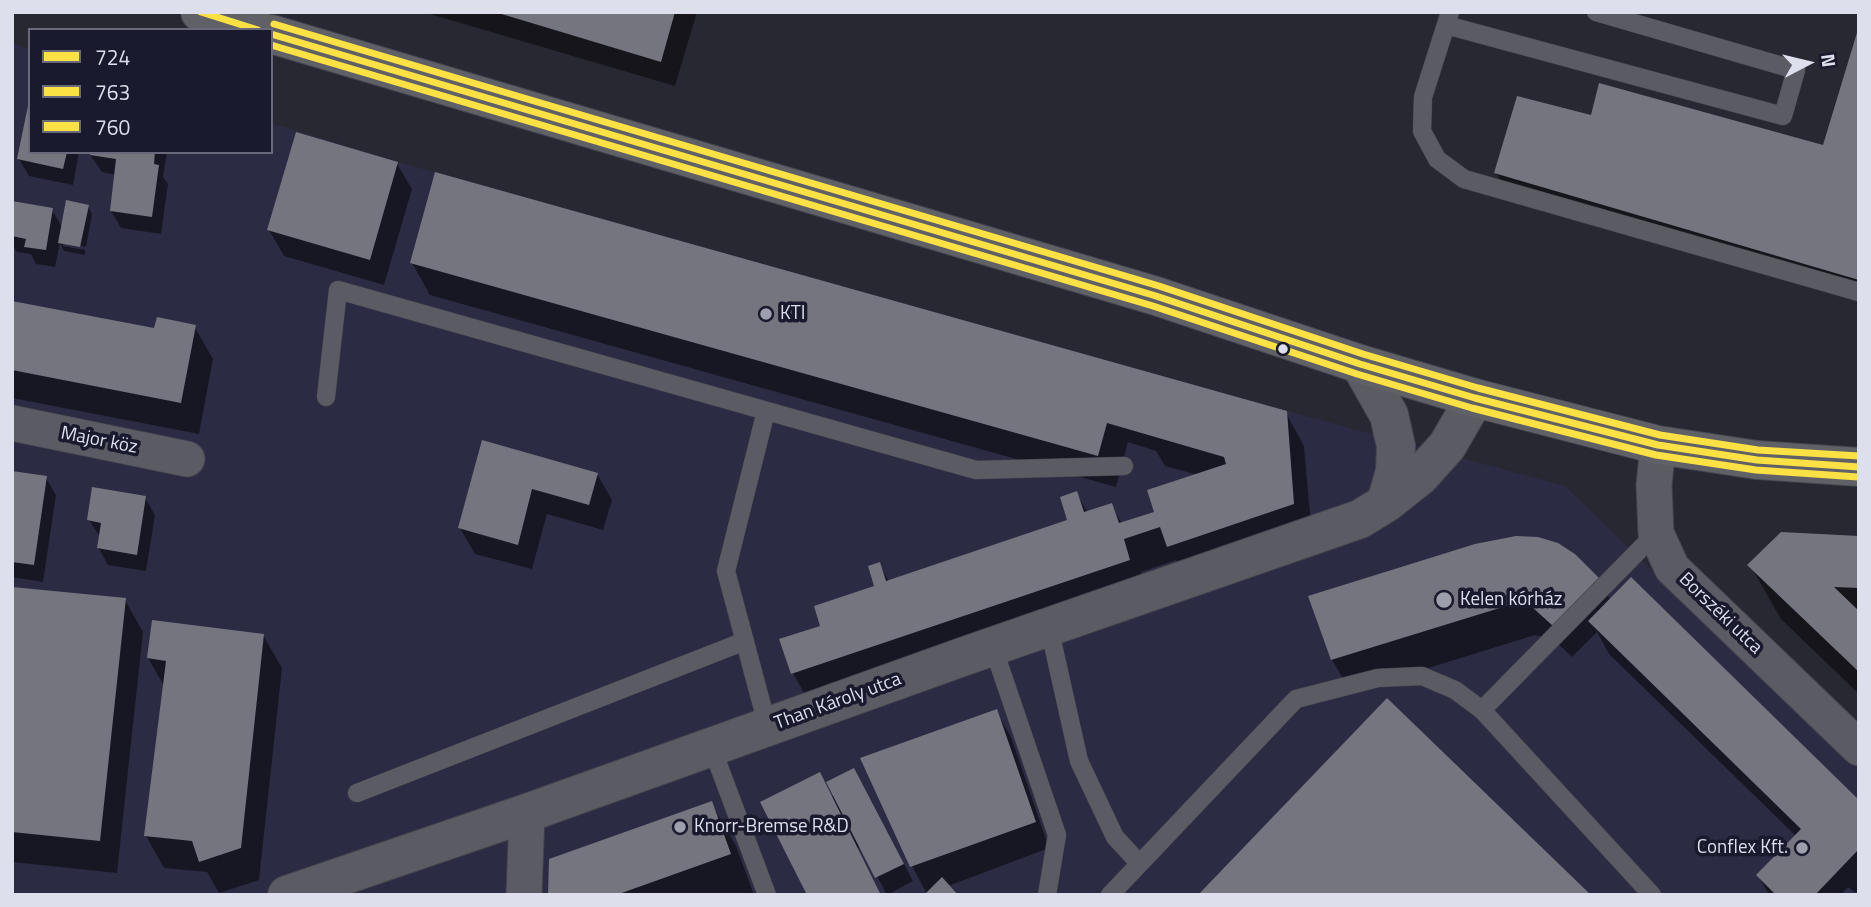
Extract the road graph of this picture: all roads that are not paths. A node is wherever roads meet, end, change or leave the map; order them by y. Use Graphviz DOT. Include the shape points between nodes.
graph roads {
  1 [pos="200,12"];
  2 [pos="1596,12"];
  3 [pos="1448,18"];
  4 [pos="252,28"];
  5 [pos="273,34"];
  6 [pos="1859,292"];
  7 [pos="1360,364"];
  8 [pos="326,397"];
  9 [pos="1475,398"];
  10 [pos="766,411"];
  11 [pos="12,424"];
  12 [pos="1658,445"];
  13 [pos="187,459"];
  14 [pos="1124,466"];
  15 [pos="1859,467"];
  16 [pos="1386,503"];
  17 [pos="1656,533"];
  18 [pos="1049,627"];
  19 [pos="745,641"];
  20 [pos="993,647"];
  21 [pos="1482,710"];
  22 [pos="768,728"];
  23 [pos="712,748"];
  24 [pos="1859,748"];
  25 [pos="357,793"];
  26 [pos="527,813"];
  27 [pos="1138,862"];
  28 [pos="287,895"];
  29 [pos="524,895"];
  30 [pos="767,895"];
  31 [pos="1047,895"];
  32 [pos="1110,895"];
  33 [pos="1652,895"];
  1 -- 4 [label="main road"];
  2 -- 3 [label="lane" via="1796,70 1783,116"];
  3 -- 6 [label="lane" via="1423,97 1422,131 1437,159 1464,179"];
  5 -- 7 [label="main road" via="1156,296"];
  7 -- 9 [label="main road"];
  7 -- 16 [label="street" via="1389,415 1395,446 1395,471"];
  8 -- 10 [label="lane" via="338,290"];
  9 -- 12 [label="main road"];
  9 -- 16 [label="street, Than Károly utca" via="1447,446"];
  10 -- 14 [label="lane" via="976,470"];
  10 -- 19 [label="lane" via="726,571"];
  11 -- 13 [label="street, Major köz"];
  12 -- 15 [label="main road" via="1757,460"];
  12 -- 17 [label="street, Borszéki utca"];
  16 -- 18 [label="street, Than Károly utca" via="1360,519"];
  17 -- 21 [label="lane"];
  17 -- 24 [label="street, Borszéki utca" via="1672,568"];
  18 -- 20 [label="street, Than Károly utca"];
  18 -- 27 [label="lane" via="1079,761 1115,837"];
  19 -- 22 [label="lane"];
  19 -- 25 [label="lane"];
  20 -- 22 [label="street, Than Károly utca"];
  20 -- 31 [label="lane" via="1057,835"];
  21 -- 27 [label="lane" via="1422,676 1378,678 1296,699"];
  21 -- 33 [label="lane"];
  22 -- 23 [label="street, Than Károly utca"];
  23 -- 26 [label="street, Than Károly utca"];
  23 -- 30 [label="lane"];
  26 -- 28 [label="street, Than Károly utca"];
  26 -- 29 [label="street"];
  27 -- 32 [label="lane"];
}
